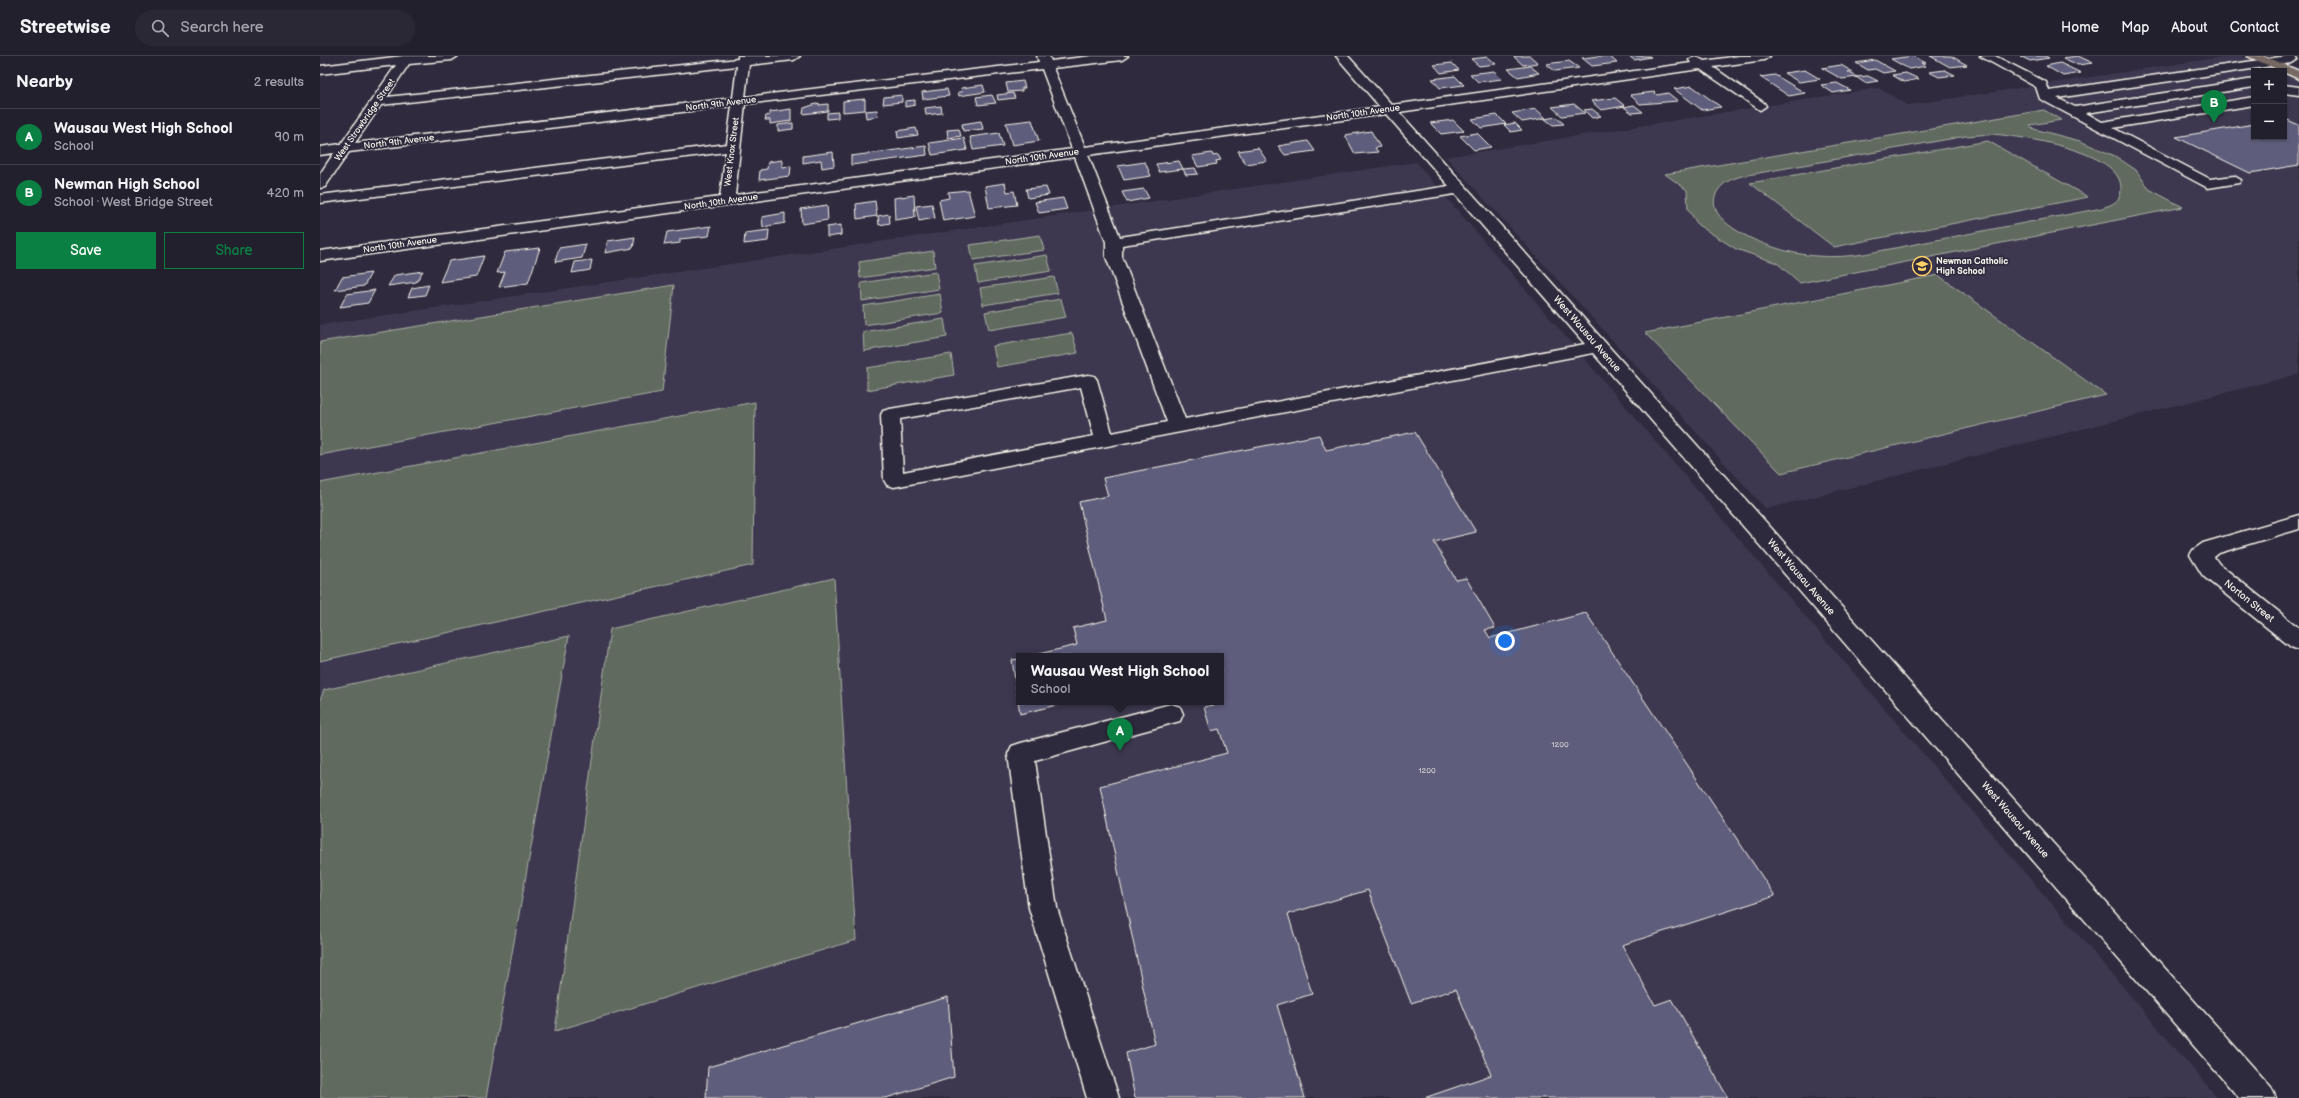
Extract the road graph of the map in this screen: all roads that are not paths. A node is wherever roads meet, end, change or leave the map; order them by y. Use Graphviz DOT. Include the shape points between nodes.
graph roads {
  1 [pos="452,56"];
  2 [pos="794,56"];
  3 [pos="1122,56"];
  4 [pos="1342,56"];
  5 [pos="1689,56"];
  6 [pos="1764,56"];
  7 [pos="1986,56"];
  8 [pos="2253,56"];
  9 [pos="408,59"];
  10 [pos="744,59"];
  11 [pos="2291,59"];
  12 [pos="1045,60"];
  13 [pos="2269,63"];
  14 [pos="1702,65"];
  15 [pos="320,70"];
  16 [pos="2227,70"];
  17 [pos="2299,75"];
  18 [pos="2251,76"];
  19 [pos="2251,83"];
  20 [pos="2043,90"];
  21 [pos="2251,101"];
  22 [pos="378,102"];
  23 [pos="738,102"];
  24 [pos="1760,106"];
  25 [pos="1389,110"];
  26 [pos="2075,111"];
  27 [pos="2101,126"];
  28 [pos="733,147"];
  29 [pos="345,148"];
  30 [pos="320,151"];
  31 [pos="1080,152"];
  32 [pos="2234,180"];
  33 [pos="320,184"];
  34 [pos="1459,189"];
  35 [pos="320,199"];
  36 [pos="727,201"];
  37 [pos="1114,242"];
  38 [pos="320,256"];
  39 [pos="1598,347"];
  40 [pos="1178,426"];
  41 [pos="1105,440"];
  42 [pos="2299,522"];
  43 [pos="2299,641"];
  44 [pos="1171,714"];
  45 [pos="1103,1098"];
  46 [pos="2260,1098"];
  1 -- 9 [label="street"];
  2 -- 10 [label="street"];
  3 -- 12 [label="street, North 9th Avenue"];
  4 -- 25 [label="street, West Wausau Avenue"];
  5 -- 14 [label="street"];
  6 -- 14 [label="street, North 10th Avenue"];
  7 -- 20 [label="street"];
  8 -- 13 [label="main road"];
  9 -- 15 [label="street"];
  9 -- 22 [label="street, West Strowbridge Street"];
  10 -- 22 [label="street"];
  10 -- 23 [label="street, West Knox Street"];
  11 -- 13 [label="street"];
  12 -- 23 [label="street, North 9th Avenue"];
  12 -- 31 [label="street"];
  13 -- 16 [label="street"];
  13 -- 17 [label="main road"];
  14 -- 24 [label="street"];
  14 -- 25 [label="street, North 10th Avenue"];
  16 -- 18 [label="street"];
  16 -- 20 [label="street"];
  19 -- 26 [label="street"];
  20 -- 26 [label="street"];
  21 -- 27 [label="street"];
  22 -- 29 [label="street, West Strowbridge Street"];
  23 -- 28 [label="street, West Knox Street"];
  23 -- 29 [label="street, North 9th Avenue"];
  25 -- 31 [label="street, North 10th Avenue"];
  25 -- 34 [label="street, West Wausau Avenue"];
  26 -- 27 [label="street"];
  27 -- 32 [label="street" via="2208,184"];
  28 -- 35 [label="street"];
  28 -- 36 [label="street, West Knox Street"];
  29 -- 30 [label="street, North 9th Avenue"];
  29 -- 33 [label="street, West Strowbridge Street"];
  31 -- 36 [label="street, North 10th Avenue"];
  31 -- 37 [label="street"];
  34 -- 37 [label="street"];
  34 -- 39 [label="street, West Wausau Avenue"];
  36 -- 38 [label="street, North 10th Avenue"];
  37 -- 40 [label="street" via="1114,257"];
  39 -- 40 [label="street"];
  39 -- 46 [label="street, West Wausau Avenue"];
  40 -- 41 [label="street"];
  41 -- 41 [label="street" via="1088,380 890,416 894,480"];
  42 -- 43 [label="street, Norton Street" via="2211,548 2202,553 2201,558 2216,575"];
  44 -- 45 [label="street" via="1022,754 1043,908"];
}
